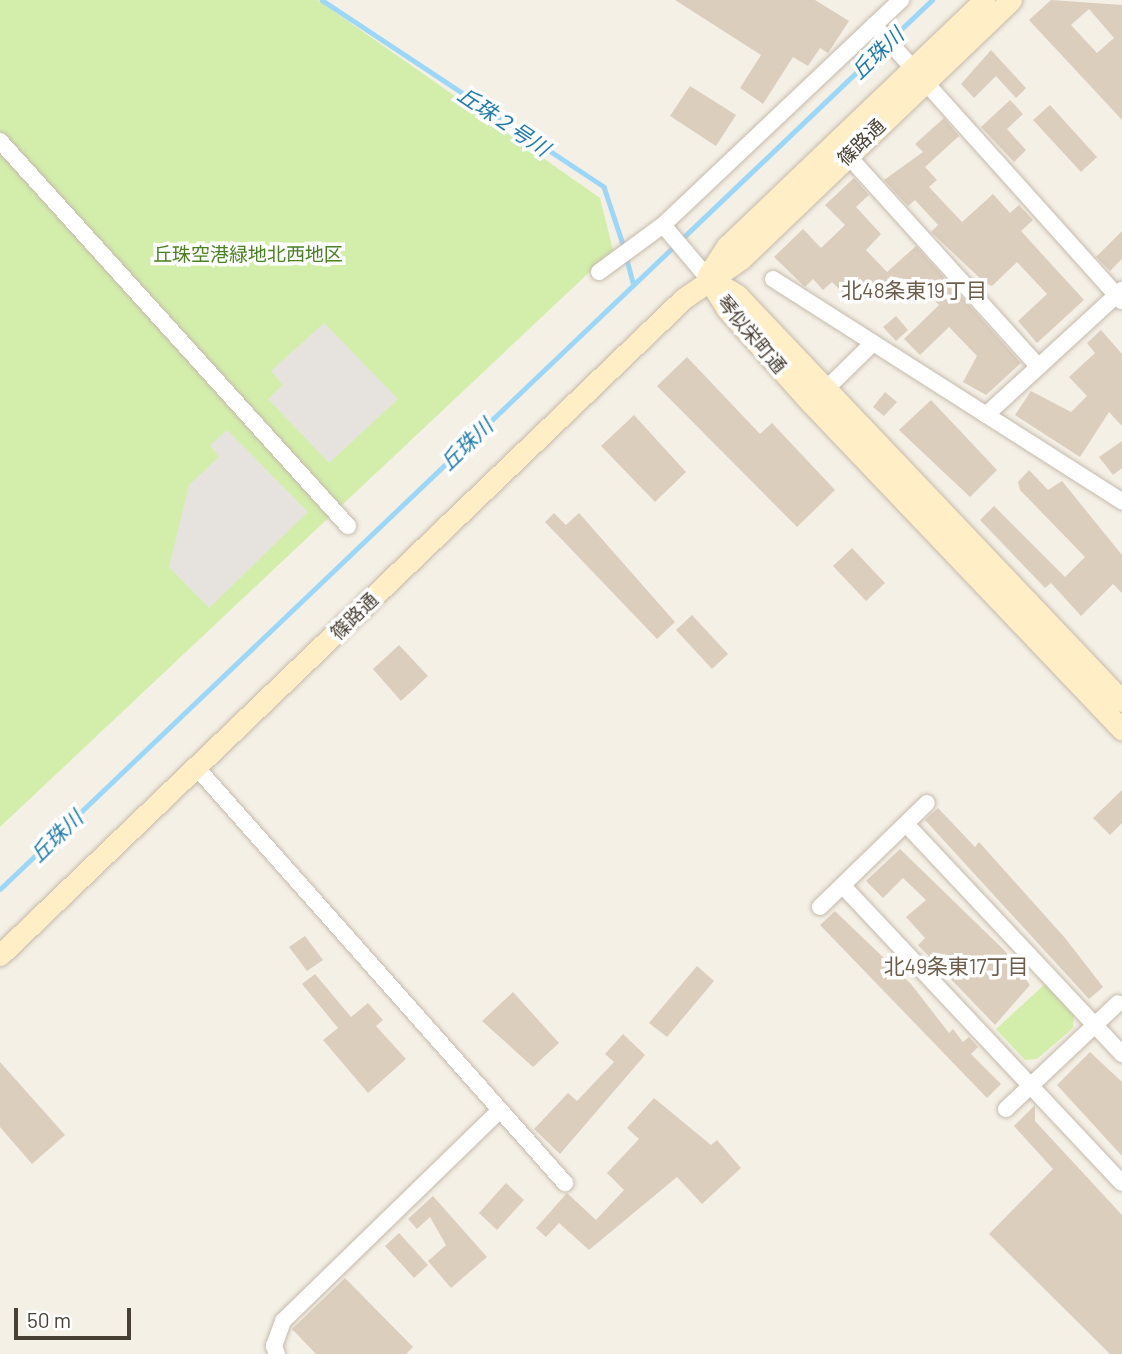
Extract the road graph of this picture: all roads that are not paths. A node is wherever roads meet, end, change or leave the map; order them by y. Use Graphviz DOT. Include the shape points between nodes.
graph roads {
  1 [pos="901,0"];
  2 [pos="984,0"];
  3 [pos="1011,0"];
  4 [pos="877,29"];
  5 [pos="919,73"];
  6 [pos="0,141"];
  7 [pos="842,148"];
  8 [pos="666,229"];
  9 [pos="598,272"];
  10 [pos="707,277"];
  11 [pos="773,279"];
  12 [pos="1120,295"];
  13 [pos="873,343"];
  14 [pos="1039,367"];
  15 [pos="819,396"];
  16 [pos="986,415"];
  17 [pos="1122,501"];
  18 [pos="348,526"];
  19 [pos="1115,698"];
  20 [pos="1122,730"];
  21 [pos="197,768"];
  22 [pos="927,803"];
  23 [pos="906,824"];
  24 [pos="843,887"];
  25 [pos="820,907"];
  26 [pos="0,955"];
  27 [pos="1118,1003"];
  28 [pos="1095,1025"];
  29 [pos="1122,1054"];
  30 [pos="1031,1086"];
  31 [pos="1006,1109"];
  32 [pos="499,1111"];
  33 [pos="1122,1183"];
  34 [pos="565,1184"];
  35 [pos="277,1354"];
  1 -- 4 [label="street"];
  2 -- 5 [label="street, 篠路通"];
  3 -- 5 [label="street, 篠路通"];
  4 -- 5 [label="street"];
  4 -- 8 [label="street"];
  5 -- 7 [label="street, 篠路通"];
  5 -- 12 [label="street"];
  6 -- 18 [label="street"];
  7 -- 10 [label="street, 篠路通" via="727,246"];
  7 -- 14 [label="street"];
  8 -- 9 [label="street"];
  8 -- 10 [label="street"];
  10 -- 15 [label="street, 琴似栄町通" via="726,308"];
  10 -- 21 [label="street, 篠路通"];
  11 -- 13 [label="street"];
  12 -- 14 [label="street"];
  13 -- 15 [label="street"];
  13 -- 16 [label="street"];
  14 -- 16 [label="street"];
  15 -- 19 [label="street, 琴似栄町通"];
  16 -- 17 [label="street"];
  19 -- 20 [label="street, 琴似栄町通"];
  21 -- 26 [label="street, 篠路通"];
  21 -- 32 [label="street"];
  22 -- 23 [label="street"];
  23 -- 24 [label="street"];
  23 -- 28 [label="street"];
  24 -- 25 [label="street"];
  24 -- 30 [label="street"];
  27 -- 28 [label="street"];
  28 -- 29 [label="street"];
  28 -- 30 [label="street"];
  30 -- 31 [label="street"];
  30 -- 33 [label="street"];
  32 -- 34 [label="street"];
  32 -- 35 [label="street" via="283,1321 274,1346"];
}
